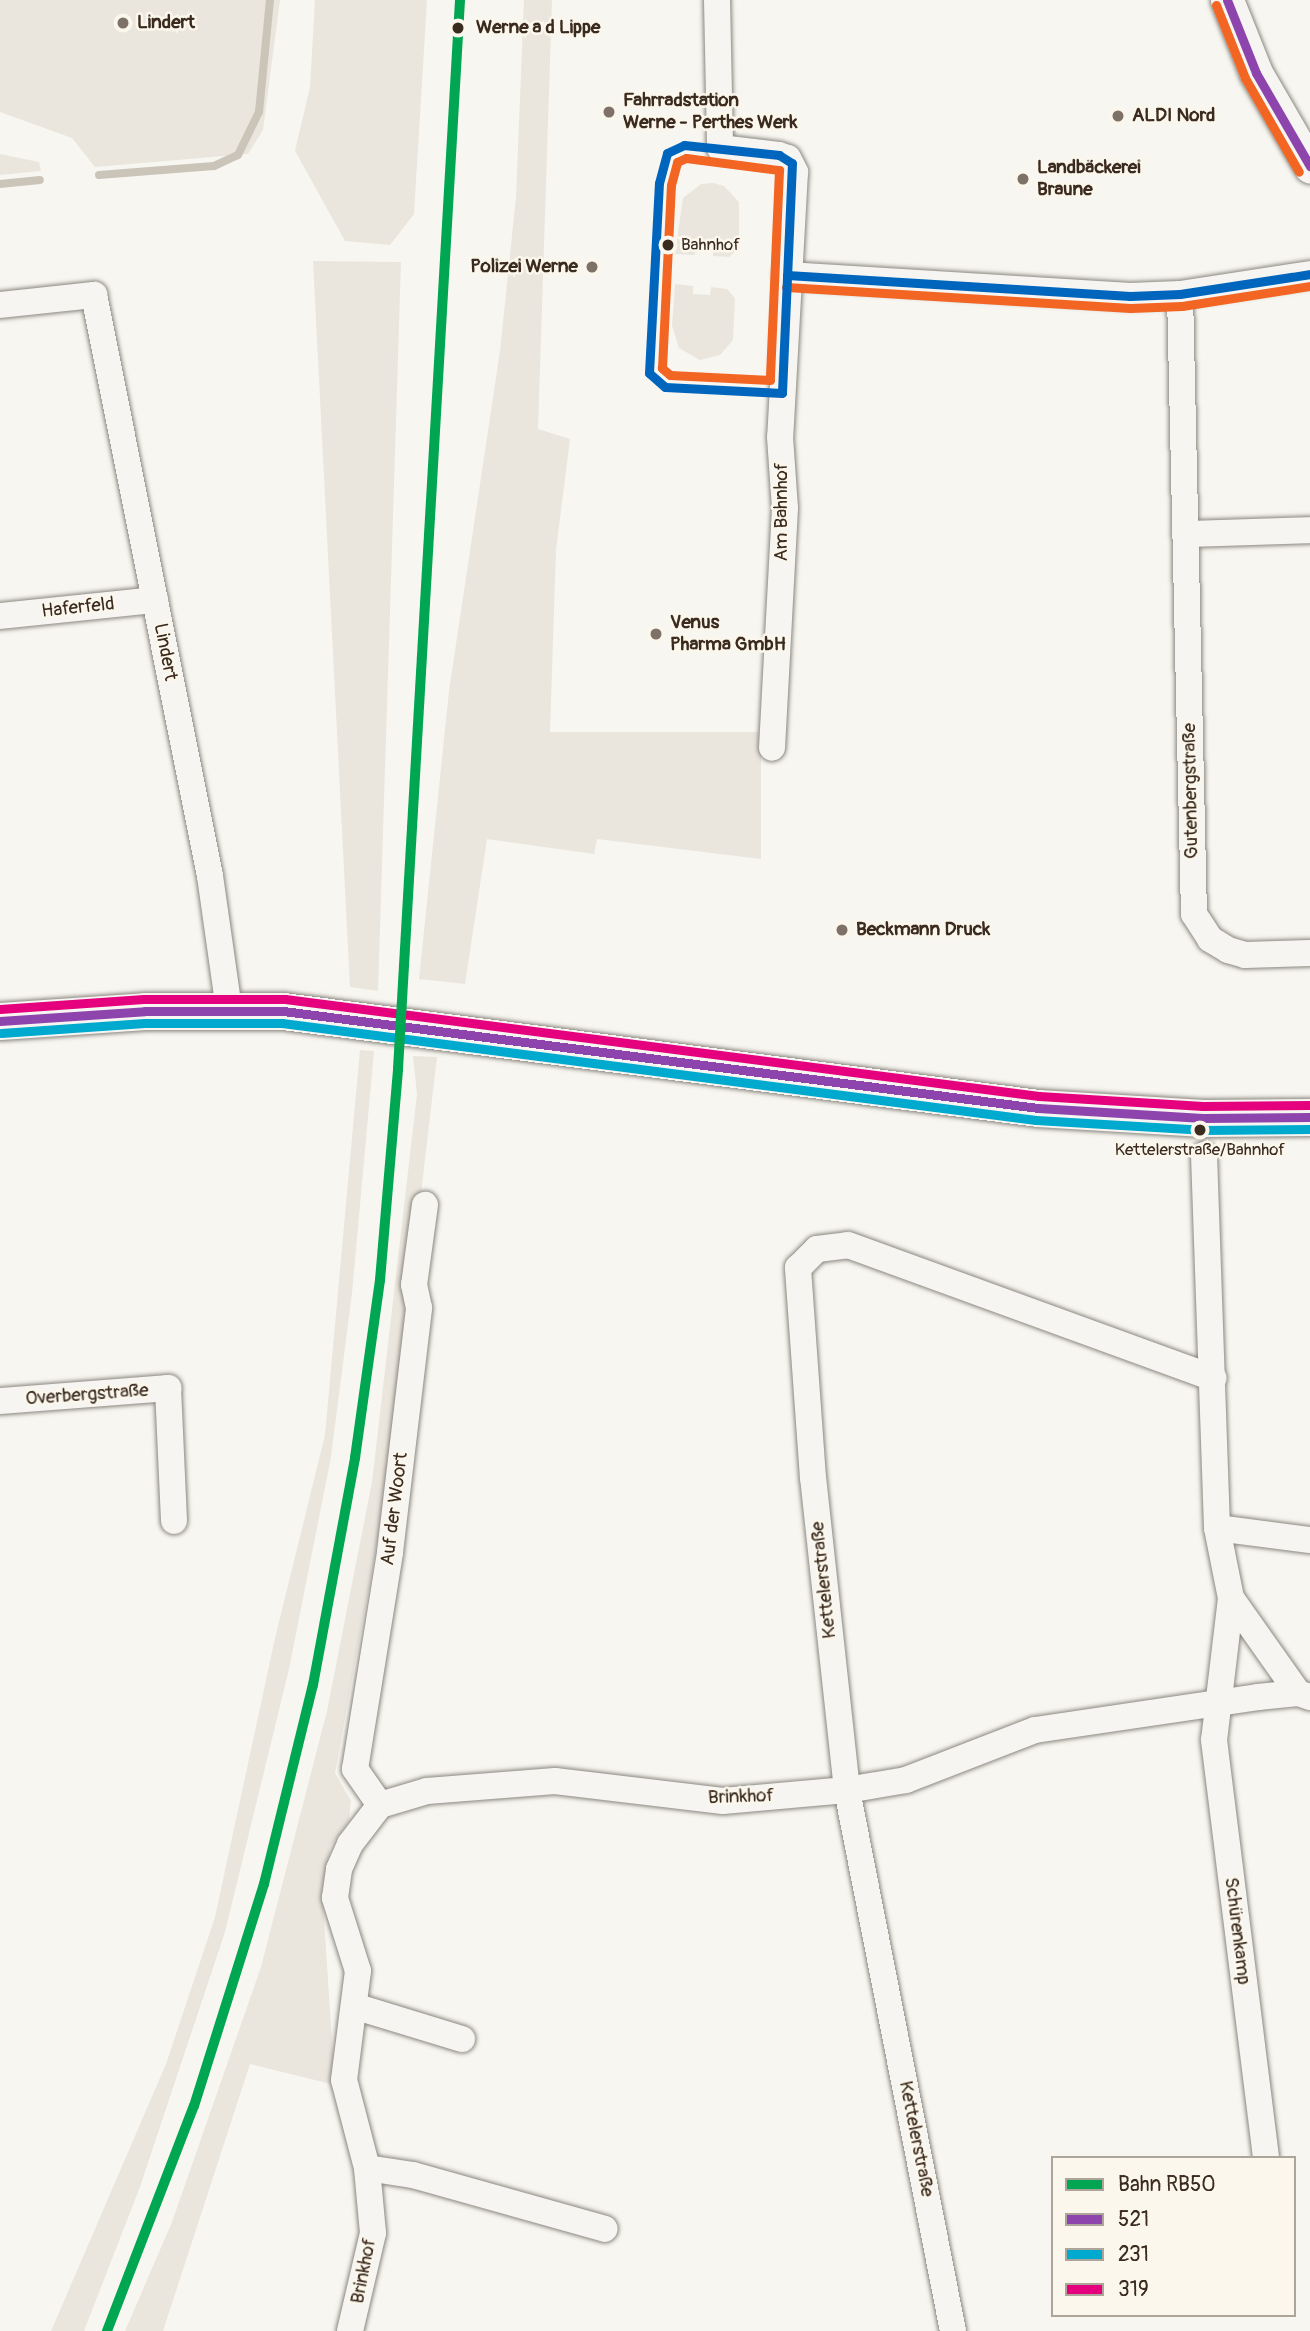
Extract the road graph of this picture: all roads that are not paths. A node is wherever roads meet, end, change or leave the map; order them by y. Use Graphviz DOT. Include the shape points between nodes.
graph roads {
  1 [pos="717,0"];
  2 [pos="1227,0"];
  3 [pos="1310,166"];
  4 [pos="787,275"];
  5 [pos="1310,275"];
  6 [pos="1180,294"];
  7 [pos="0,305"];
  8 [pos="1310,530"];
  9 [pos="1186,534"];
  10 [pos="155,600"];
  11 [pos="0,616"];
  12 [pos="772,748"];
  13 [pos="1310,953"];
  14 [pos="229,1009"];
  15 [pos="0,1021"];
  16 [pos="1310,1116"];
  17 [pos="1204,1155"];
  18 [pos="425,1205"];
  19 [pos="1214,1378"];
  20 [pos="0,1402"];
  21 [pos="174,1521"];
  22 [pos="1217,1528"];
  23 [pos="1310,1540"];
  24 [pos="1231,1598"];
  25 [pos="1304,1695"];
  26 [pos="1216,1703"];
  27 [pos="847,1790"];
  28 [pos="380,1805"];
  29 [pos="354,2006"];
  30 [pos="462,2039"];
  31 [pos="1266,2156"];
  32 [pos="367,2168"];
  33 [pos="605,2229"];
  34 [pos="350,2331"];
  35 [pos="953,2331"];
  1 -- 4 [label="street, Am Bahnhof" via="720,148 779,155 792,163"];
  2 -- 3 [label="street" via="1256,73"];
  4 -- 6 [label="street" via="1065,294"];
  4 -- 12 [label="street, Am Bahnhof" via="780,437 785,508"];
  5 -- 6 [label="street"];
  6 -- 9 [label="street, Gutenbergstraße"];
  7 -- 10 [label="street, Lindert" via="94,295"];
  8 -- 9 [label="street"];
  9 -- 13 [label="street, Gutenbergstraße" via="1194,914 1210,939 1228,950 1245,955"];
  10 -- 11 [label="street, Haferfeld"];
  10 -- 14 [label="street, Lindert" via="210,876"];
  14 -- 15 [label="main road"];
  14 -- 16 [label="main road" via="310,1014 1038,1108 1203,1118"];
  17 -- 19 [label="street"];
  18 -- 28 [label="street, Auf der Woort" via="415,1284 419,1308 390,1552 355,1769"];
  19 -- 22 [label="street"];
  19 -- 27 [label="street, Kettelerstraße" via="848,1245 825,1245 802,1261 797,1278 813,1478"];
  20 -- 21 [label="street, Overbergstraße" via="168,1388"];
  22 -- 23 [label="street"];
  22 -- 24 [label="street"];
  24 -- 25 [label="street"];
  24 -- 26 [label="street"];
  25 -- 26 [label="street, Brinkhof"];
  26 -- 27 [label="street, Brinkhof" via="1035,1730 906,1780"];
  26 -- 31 [label="street, Schürenkamp" via="1214,1740"];
  27 -- 28 [label="street, Brinkhof" via="723,1801 555,1781 427,1791"];
  27 -- 35 [label="street, Kettelerstraße"];
  28 -- 29 [label="street, Brinkhof" via="350,1844 339,1868 335,1898 358,1971"];
  29 -- 30 [label="street"];
  29 -- 32 [label="street, Brinkhof" via="344,2080"];
  32 -- 33 [label="street" via="413,2175"];
  32 -- 34 [label="street, Brinkhof" via="370,2256"];
}
